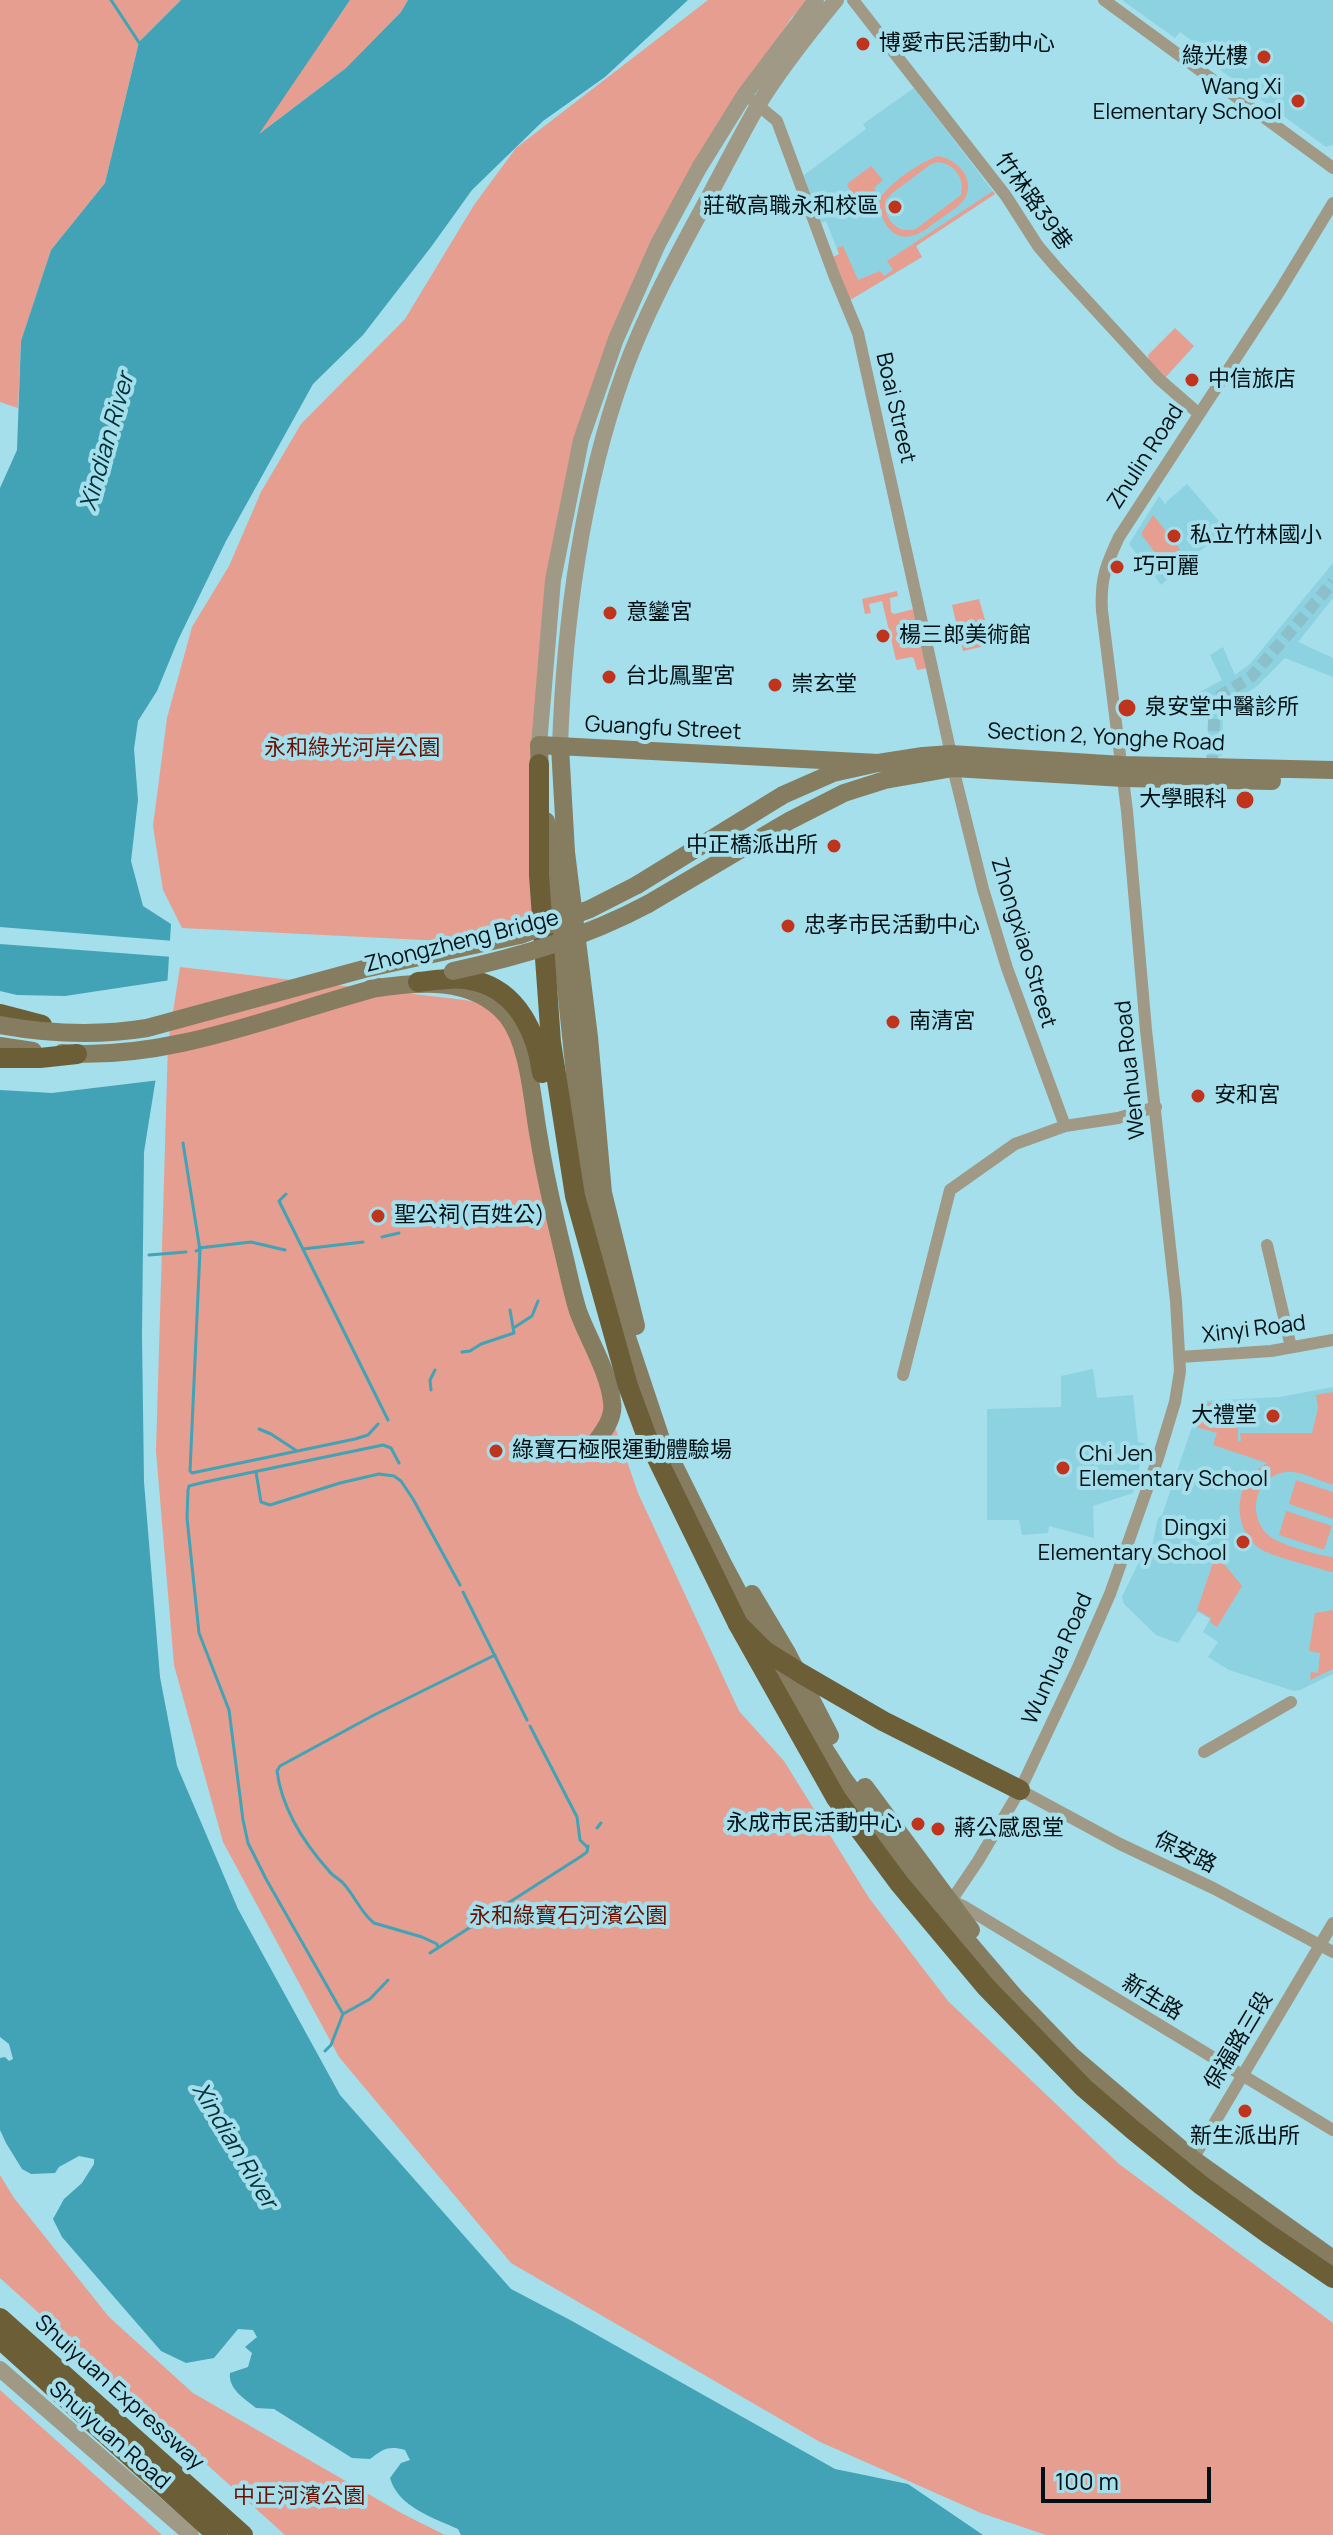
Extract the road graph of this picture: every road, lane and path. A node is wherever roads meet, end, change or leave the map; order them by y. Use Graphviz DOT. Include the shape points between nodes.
graph roads {
  1 [pos="816,0"];
  2 [pos="836,0"];
  3 [pos="853,0"];
  4 [pos="1104,0"];
  5 [pos="745,94"];
  6 [pos="758,106"];
  7 [pos="1333,168"];
  8 [pos="1333,203"];
  9 [pos="1198,413"];
  10 [pos="560,747"];
  11 [pos="539,755"];
  12 [pos="784,760"];
  13 [pos="952,761"];
  14 [pos="878,763"];
  15 [pos="1333,770"];
  16 [pos="1123,771"];
  17 [pos="1333,782"];
  18 [pos="774,801"];
  19 [pos="563,893"];
  20 [pos="418,982"];
  21 [pos="370,989"];
  22 [pos="0,1014"];
  23 [pos="0,1025"];
  24 [pos="77,1033"];
  25 [pos="0,1046"];
  26 [pos="77,1054"];
  27 [pos="0,1058"];
  28 [pos="1156,1107"];
  29 [pos="1065,1126"];
  30 [pos="1267,1245"];
  31 [pos="1333,1340"];
  32 [pos="1291,1347"];
  33 [pos="1180,1357"];
  34 [pos="903,1375"];
  35 [pos="628,1386"];
  36 [pos="590,1450"];
  37 [pos="738,1624"];
  38 [pos="1291,1702"];
  39 [pos="1204,1752"];
  40 [pos="1020,1790"];
  41 [pos="945,1905"];
  42 [pos="1333,1923"];
  43 [pos="1320,1945"];
  44 [pos="1333,1952"];
  45 [pos="1242,2075"];
  46 [pos="1333,2130"];
  47 [pos="1196,2154"];
  48 [pos="1333,2247"];
  49 [pos="1333,2259"];
  50 [pos="1333,2278"];
  51 [pos="0,2318"];
  52 [pos="0,2339"];
  53 [pos="0,2369"];
  54 [pos="191,2535"];
  55 [pos="217,2535"];
  56 [pos="243,2535"];
  1 -- 5 [label="street"];
  2 -- 6 [label="street"];
  3 -- 9 [label="street, 竹林路39巷" via="1056,267 1159,379"];
  4 -- 7 [label="street"];
  5 -- 6 [label="street, Boai Street"];
  5 -- 11 [label="street" via="658,244 616,339 581,440 553,580"];
  6 -- 10 [label="street" via="670,269 624,374 595,473 576,572 562,679"];
  6 -- 13 [label="street, Boai Street" via="777,121 858,333"];
  8 -- 9 [label="street, Zhulin Road"];
  9 -- 16 [label="street, Zhulin Road" via="1103,571 1102,611"];
  10 -- 11 [label="main road, Guangfu Street"];
  10 -- 12 [label="main road, Guangfu Street"];
  10 -- 19 [label="main road"];
  11 -- 19 [label="main road"];
  11 -- 35 [label="highway" via="539,875 554,1069 575,1196"];
  12 -- 14 [label="main road, Guangfu Street"];
  12 -- 18 [label="main road" via="786,778"];
  13 -- 14 [label="main road, Section 2, Yonghe Road" via="923,756"];
  13 -- 16 [label="main road, Section 2, Yonghe Road"];
  13 -- 21 [label="main road, Zhongzheng Bridge, bridge" via="844,793 594,931 508,959"];
  13 -- 29 [label="street, Zhongxiao Street" via="1007,968"];
  14 -- 18 [label="main road, Zhongzheng Bridge" via="833,773"];
  15 -- 16 [label="main road, Section 2, Yonghe Road"];
  16 -- 17 [label="main road, Section 2, Yonghe Road"];
  16 -- 28 [label="street, Wenhua Road"];
  18 -- 24 [label="main road, Zhongzheng Bridge, bridge" via="637,885 520,935 364,969 147,1028"];
  19 -- 41 [label="main road" via="589,1037 603,1193 631,1311 676,1449 780,1656"];
  20 -- 21 [label="main road"];
  20 -- 35 [label="highway" via="452,978 495,987 534,1034 553,1145 604,1332"];
  20 -- 36 [label="main road" via="481,996 516,1030 577,1309 613,1404 609,1423"];
  21 -- 26 [label="main road, Zhongzheng Bridge" via="181,1043"];
  22 -- 24 [label="highway, bridge"];
  23 -- 24 [label="main road, Zhongzheng Bridge, bridge"];
  25 -- 26 [label="main road, Zhongzheng Bridge"];
  26 -- 27 [label="highway"];
  28 -- 29 [label="street"];
  28 -- 33 [label="street, Wenhua Road"];
  29 -- 34 [label="street" via="1015,1144 950,1190"];
  30 -- 32 [label="street"];
  31 -- 32 [label="street, Xinyi Road"];
  32 -- 33 [label="street, Xinyi Road"];
  33 -- 40 [label="street, Wunhua Road" via="1175,1402 1110,1594"];
  35 -- 37 [label="highway" via="648,1440"];
  37 -- 40 [label="highway, bridge" via="765,1651 802,1674"];
  37 -- 50 [label="highway, bridge" via="836,1798 986,1987 1084,2088 1133,2130"];
  38 -- 39 [label="street"];
  40 -- 41 [label="street, Wunhua Road"];
  40 -- 43 [label="street, 保安路"];
  41 -- 45 [label="street, 新生路" via="963,1906"];
  41 -- 47 [label="main road" via="1103,2070"];
  42 -- 43 [label="street, 保福路三段"];
  43 -- 44 [label="street, 保安路"];
  43 -- 45 [label="street, 保福路三段"];
  45 -- 46 [label="street, 新生路"];
  45 -- 47 [label="street, 保福路三段"];
  47 -- 48 [label="main road"];
  47 -- 49 [label="main road"];
  51 -- 56 [label="highway, Shuiyuan Expressway"];
  52 -- 55 [label="highway, Shuiyuan Expressway"];
  53 -- 54 [label="street, Shuiyuan Road"];
}
